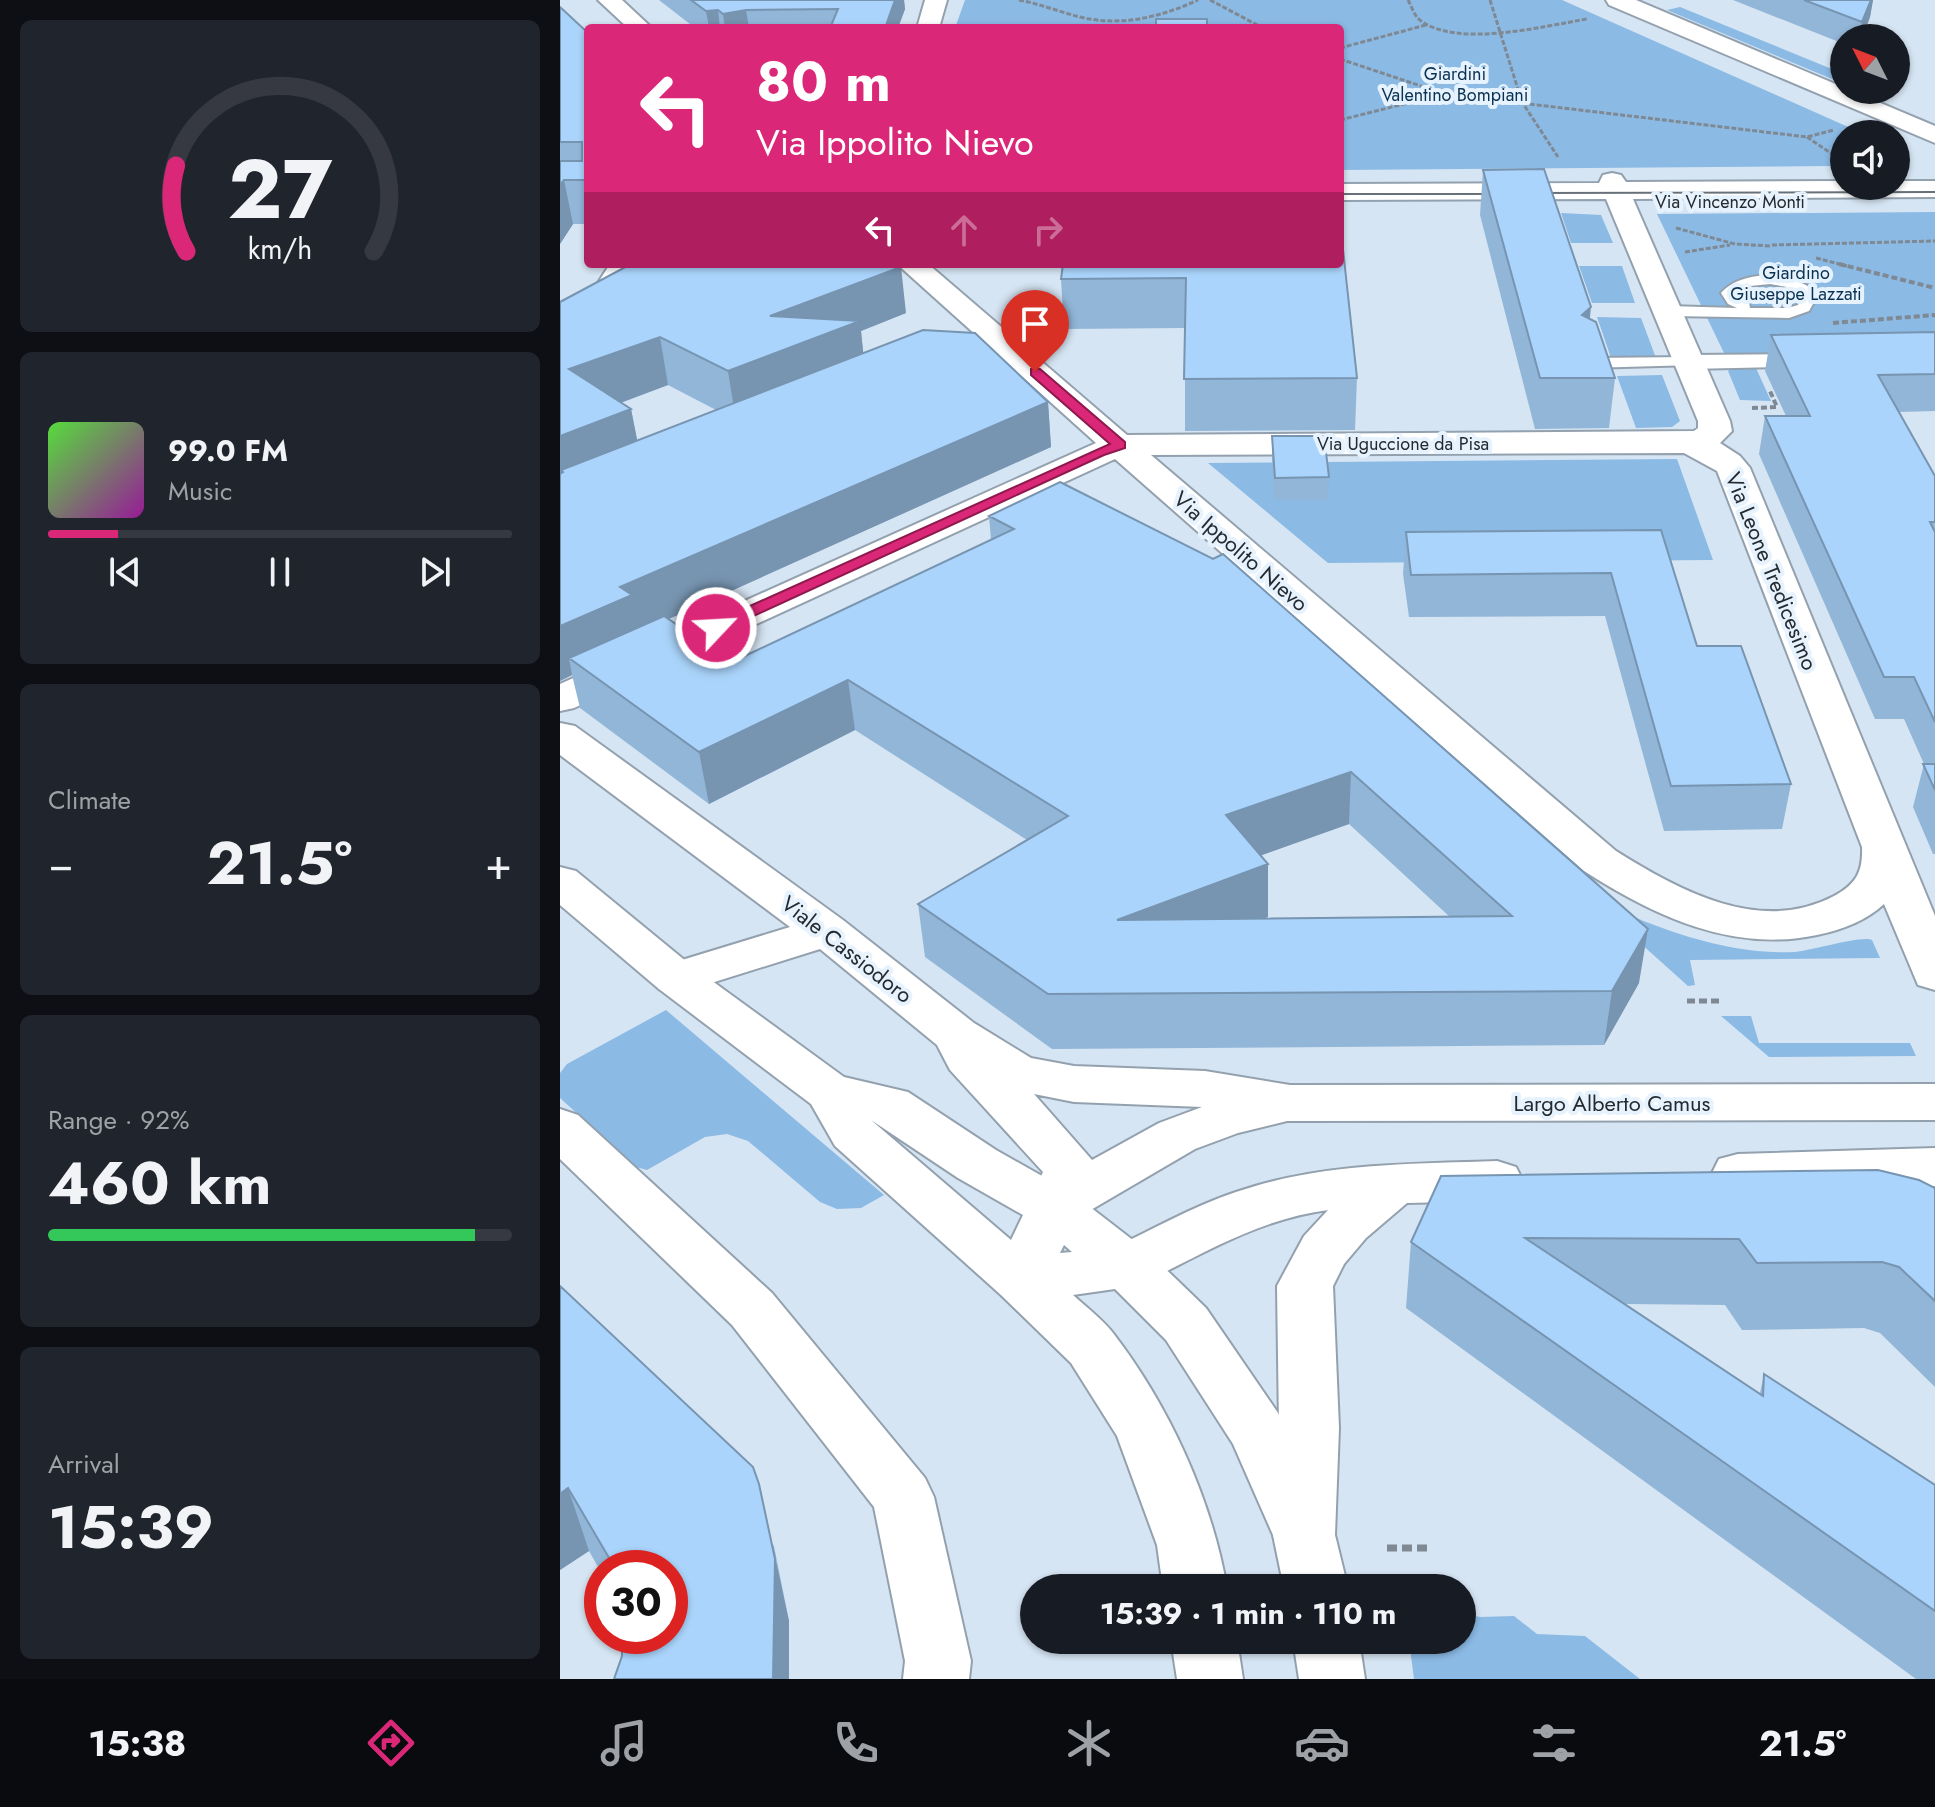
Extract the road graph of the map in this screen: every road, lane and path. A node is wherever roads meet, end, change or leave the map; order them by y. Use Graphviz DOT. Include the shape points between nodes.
graph roads {
  1 [pos="609,0"];
  2 [pos="936,0"];
  3 [pos="1019,0"];
  4 [pos="1198,0"];
  5 [pos="1210,0"];
  6 [pos="1408,0"];
  7 [pos="1490,0"];
  8 [pos="1617,0"];
  9 [pos="1599,17"];
  10 [pos="636,24"];
  11 [pos="929,24"];
  12 [pos="1255,24"];
  13 [pos="1427,25"];
  14 [pos="1503,32"];
  15 [pos="1344,47"];
  16 [pos="1344,60"];
  17 [pos="1445,94"];
  18 [pos="1522,102"];
  19 [pos="1934,107"];
  20 [pos="1344,119"];
  21 [pos="1923,129"];
  22 [pos="1830,131"];
  23 [pos="1807,137"];
  24 [pos="1559,158"];
  25 [pos="1830,158"];
  26 [pos="1830,171"];
  27 [pos="1344,182"];
  28 [pos="1926,184"];
  29 [pos="1616,191"];
  30 [pos="1344,192"];
  31 [pos="1344,202"];
  32 [pos="1935,241"];
  33 [pos="1735,244"];
  34 [pos="1771,245"];
  35 [pos="1677,253"];
  36 [pos="615,268"];
  37 [pos="916,268"];
  38 [pos="1744,305"];
  39 [pos="1668,311"];
  40 [pos="1935,315"];
  41 [pos="560,321"];
  42 [pos="991,333"];
  43 [pos="957,346"];
  44 [pos="1834,361"];
  45 [pos="1689,362"];
  46 [pos="1588,363"];
  47 [pos="1687,443"];
  48 [pos="1120,445"];
  49 [pos="560,699"];
  50 [pos="560,735"];
  51 [pos="1884,848"];
  52 [pos="560,881"];
  53 [pos="827,931"];
  54 [pos="1935,974"];
  55 [pos="676,978"];
  56 [pos="1687,1001"];
  57 [pos="1720,1001"];
  58 [pos="957,1035"];
  59 [pos="829,1092"];
  60 [pos="1935,1102"];
  61 [pos="1290,1103"];
  62 [pos="560,1128"];
  63 [pos="1935,1167"];
  64 [pos="1691,1174"];
  65 [pos="1550,1179"];
  66 [pos="1394,1184"];
  67 [pos="1053,1207"];
  68 [pos="1127,1266"];
  69 [pos="1021,1280"];
  70 [pos="1387,1548"];
  71 [pos="1429,1548"];
  72 [pos="1310,1561"];
  73 [pos="1193,1574"];
  74 [pos="1206,1654"];
  75 [pos="1328,1654"];
  76 [pos="936,1679"];
  77 [pos="1210,1679"];
  78 [pos="1332,1679"];
  1 -- 10 [label="street"];
  2 -- 11 [label="street"];
  3 -- 4 [label="path" via="1115,22 1148,19"];
  5 -- 12 [label="path"];
  6 -- 13 [label="path" via="1417,19"];
  7 -- 14 [label="path"];
  8 -- 21 [label="street"];
  9 -- 14 [label="path"];
  13 -- 14 [label="path"];
  13 -- 15 [label="path"];
  14 -- 18 [label="path"];
  16 -- 17 [label="path"];
  17 -- 18 [label="path"];
  17 -- 20 [label="path"];
  18 -- 23 [label="path"];
  18 -- 24 [label="path"];
  19 -- 21 [label="street" via="1902,116"];
  22 -- 23 [label="path"];
  23 -- 25 [label="path"];
  26 -- 29 [label="street, Via Vincenzo Monti"];
  27 -- 29 [label="street, Via Vincenzo Monti"];
  28 -- 29 [label="street, Via Vincenzo Monti"];
  29 -- 30 [label="street"];
  29 -- 31 [label="street, Via Vincenzo Monti"];
  29 -- 39 [label="street"];
  32 -- 34 [label="path"];
  33 -- 35 [label="path"];
  36 -- 41 [label="lane" via="594,301"];
  37 -- 42 [label="street, Via Ippolito Nievo"];
  38 -- 39 [label="lane" via="1728,293 1746,282 1785,283 1811,295 1804,308 1789,313"];
  39 -- 45 [label="street"];
  40 -- 44 [label="path" via="1800,326"];
  42 -- 43 [label="street"];
  42 -- 48 [label="street, Via Ippolito Nievo"];
  44 -- 45 [label="street"];
  45 -- 46 [label="lane"];
  45 -- 47 [label="street" via="1715,431"];
  47 -- 48 [label="street, Via Uguccione da Pisa"];
  47 -- 51 [label="street, Via Leone Tredicesimo" via="1711,450 1733,468"];
  48 -- 49 [label="street"];
  48 -- 51 [label="street, Via Ippolito Nievo" via="1571,839 1647,891 1709,915 1763,926 1822,920 1866,895 1884,873"];
  50 -- 53 [label="street, Viale Cassiodoro"];
  51 -- 54 [label="street"];
  52 -- 55 [label="street"];
  53 -- 55 [label="street"];
  53 -- 58 [label="street, Viale Cassiodoro"];
  55 -- 59 [label="street"];
  56 -- 57 [label="path"];
  58 -- 61 [label="street, Largo Alberto Camus" via="1014,1071 1042,1079 1205,1089"];
  58 -- 67 [label="street, Viale Cassiodoro" via="968,1058 1071,1169"];
  59 -- 67 [label="street" via="890,1105"];
  59 -- 69 [label="street" via="853,1133"];
  60 -- 61 [label="street, Largo Alberto Camus"];
  61 -- 67 [label="street, Largo Alberto Camus" via="1177,1136"];
  62 -- 76 [label="street" via="752,1309 903,1497 938,1661"];
  63 -- 64 [label="street"];
  65 -- 66 [label="street"];
  66 -- 68 [label="street" via="1254,1206"];
  66 -- 72 [label="street" via="1323,1251 1305,1286"];
  67 -- 68 [label="street"];
  67 -- 69 [label="street"];
  68 -- 69 [label="street"];
  68 -- 72 [label="street" via="1186,1324 1257,1431"];
  69 -- 73 [label="street" via="1091,1347 1143,1427 1188,1545"];
  70 -- 71 [label="path"];
  74 -- 77 [label="street"];
  75 -- 78 [label="street"];
}
